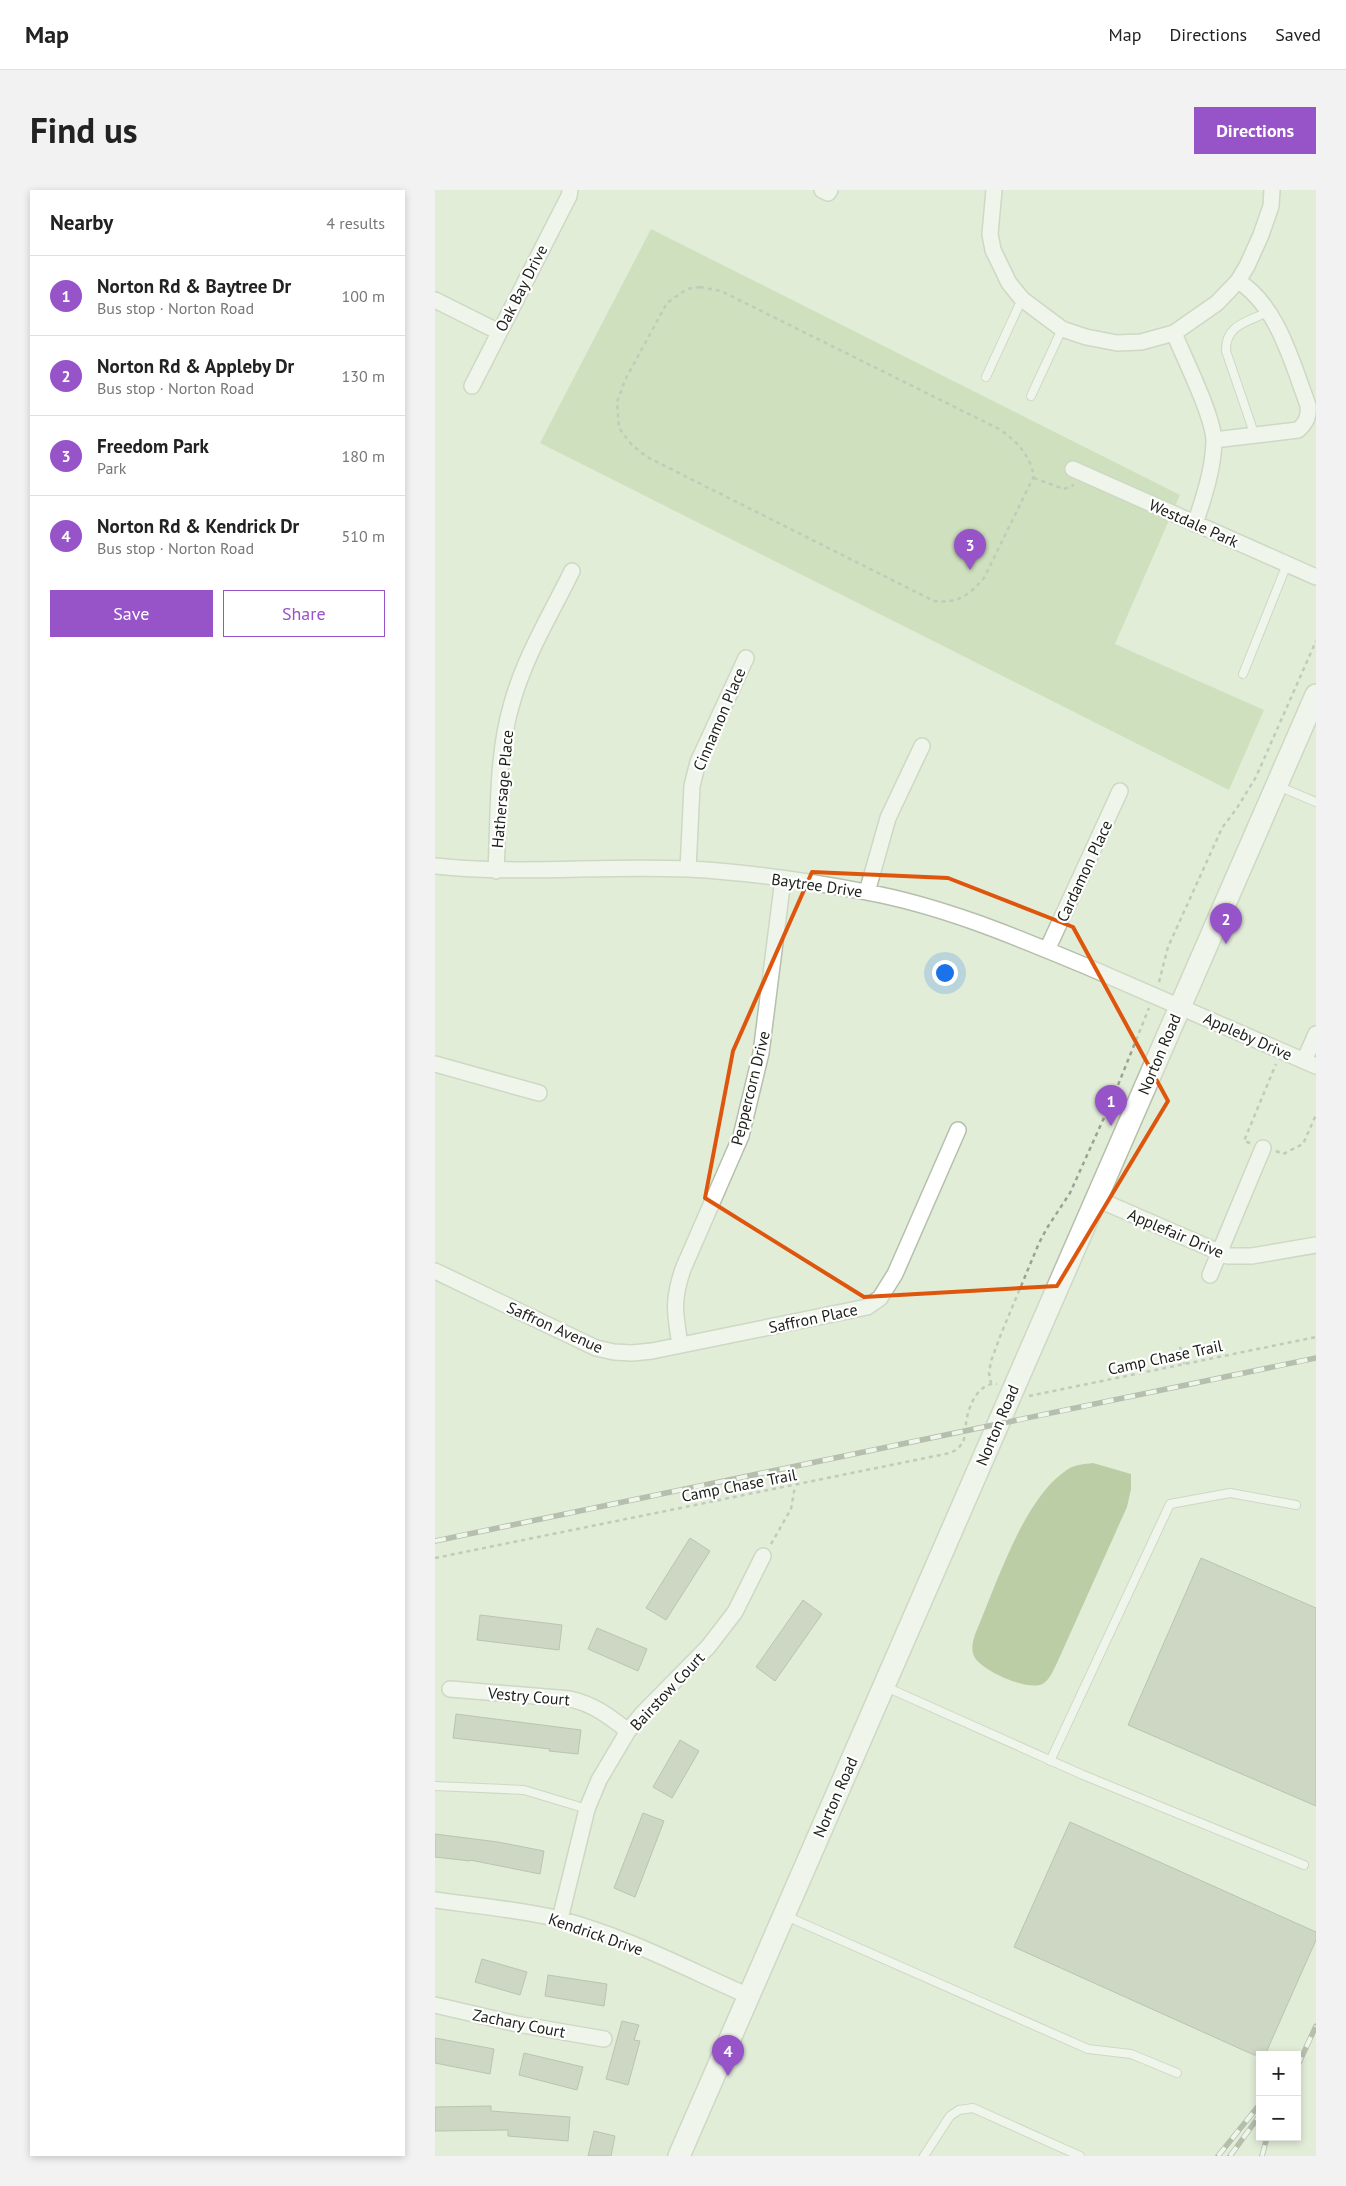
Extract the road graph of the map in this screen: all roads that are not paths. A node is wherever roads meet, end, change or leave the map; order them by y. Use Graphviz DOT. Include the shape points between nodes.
graph roads {
  1 [pos="570,190"];
  2 [pos="822,190"];
  3 [pos="830,190"];
  4 [pos="994,190"];
  5 [pos="1272,190"];
  6 [pos="1239,280"];
  7 [pos="1022,299"];
  8 [pos="435,300"];
  9 [pos="1268,312"];
  10 [pos="1062,329"];
  11 [pos="499,332"];
  12 [pos="1174,333"];
  13 [pos="986,377"];
  14 [pos="472,386"];
  15 [pos="1031,396"];
  16 [pos="1255,436"];
  17 [pos="1214,440"];
  18 [pos="1073,468"];
  19 [pos="1195,524"];
  20 [pos="1287,564"];
  21 [pos="572,571"];
  22 [pos="1316,577"];
  23 [pos="746,658"];
  24 [pos="1243,674"];
  25 [pos="1316,695"];
  26 [pos="922,746"];
  27 [pos="1277,785"];
  28 [pos="1120,791"];
  29 [pos="1316,802"];
  30 [pos="435,866"];
  31 [pos="688,869"];
  32 [pos="496,871"];
  33 [pos="783,879"];
  34 [pos="867,892"];
  35 [pos="1047,950"];
  36 [pos="1180,1006"];
  37 [pos="1316,1034"];
  38 [pos="435,1064"];
  39 [pos="1310,1064"];
  40 [pos="539,1093"];
  41 [pos="958,1130"];
  42 [pos="1263,1148"];
  43 [pos="1097,1199"];
  44 [pos="1316,1245"];
  45 [pos="1219,1253"];
  46 [pos="435,1271"];
  47 [pos="1210,1275"];
  48 [pos="681,1345"];
  49 [pos="1296,1505"];
  50 [pos="763,1556"];
  51 [pos="884,1686"];
  52 [pos="450,1689"];
  53 [pos="629,1731"];
  54 [pos="1050,1760"];
  55 [pos="435,1786"];
  56 [pos="587,1809"];
  57 [pos="1304,1865"];
  58 [pos="435,1900"];
  59 [pos="784,1915"];
  60 [pos="560,1920"];
  61 [pos="749,1996"];
  62 [pos="435,2005"];
  63 [pos="604,2039"];
  64 [pos="1177,2073"];
  65 [pos="679,2156"];
  66 [pos="924,2156"];
  67 [pos="1080,2156"];
  1 -- 11 [label="street, Oak Bay Drive"];
  2 -- 3 [label="street" via="828,193"];
  4 -- 7 [label="street" via="990,234 993,250 1005,277"];
  5 -- 6 [label="street" via="1271,206 1261,235"];
  6 -- 9 [label="street" via="1252,289"];
  6 -- 12 [label="street" via="1217,303"];
  7 -- 10 [label="street"];
  7 -- 13 [label="lane"];
  8 -- 11 [label="street"];
  9 -- 16 [label="lane" via="1239,325 1226,340 1226,351"];
  9 -- 16 [label="street" via="1278,328 1309,414 1298,430"];
  10 -- 12 [label="street" via="1117,342 1141,342"];
  10 -- 15 [label="lane"];
  11 -- 14 [label="street, Oak Bay Drive"];
  12 -- 17 [label="street" via="1207,411"];
  16 -- 17 [label="street"];
  17 -- 19 [label="street" via="1209,481"];
  18 -- 19 [label="street, Westdale Park"];
  19 -- 20 [label="street, Westdale Park"];
  20 -- 22 [label="street, Westdale Park"];
  20 -- 24 [label="lane"];
  21 -- 32 [label="street, Hathersage Place" via="525,664 511,704 502,746"];
  23 -- 31 [label="street, Cinnamon Place" via="698,762 692,786"];
  25 -- 27 [label="main road, Norton Road"];
  26 -- 34 [label="street" via="888,818"];
  27 -- 29 [label="lane"];
  27 -- 36 [label="main road, Norton Road"];
  28 -- 35 [label="street, Cardamon Place"];
  30 -- 32 [label="street, Baytree Drive"];
  31 -- 32 [label="street, Baytree Drive"];
  31 -- 33 [label="street, Baytree Drive"];
  33 -- 34 [label="street, Baytree Drive"];
  33 -- 48 [label="street, Peppercorn Drive" via="761,1053 741,1136 676,1290 674,1304"];
  34 -- 35 [label="street, Baytree Drive" via="963,918"];
  35 -- 36 [label="street, Baytree Drive"];
  36 -- 39 [label="street, Appleby Drive"];
  36 -- 43 [label="main road, Norton Road"];
  37 -- 39 [label="street"];
  38 -- 40 [label="street"];
  41 -- 48 [label="street, Saffron Place" via="895,1274 879,1298 867,1307"];
  42 -- 45 [label="street"];
  43 -- 45 [label="street, Applefair Drive"];
  43 -- 51 [label="main road, Norton Road"];
  44 -- 45 [label="street, Applefair Drive" via="1252,1256"];
  45 -- 47 [label="street"];
  46 -- 48 [label="street, Saffron Avenue" via="597,1348 632,1353"];
  49 -- 54 [label="lane" via="1230,1493 1170,1504"];
  50 -- 53 [label="street, Bairstow Court" via="735,1612 708,1647"];
  51 -- 54 [label="lane"];
  51 -- 59 [label="main road, Norton Road"];
  52 -- 53 [label="street, Vestry Court" via="585,1702"];
  53 -- 56 [label="street, Bairstow Court" via="599,1780"];
  54 -- 57 [label="lane"];
  55 -- 56 [label="lane" via="524,1790"];
  56 -- 60 [label="street, Bairstow Court"];
  58 -- 60 [label="street, Kendrick Drive"];
  59 -- 61 [label="main road, Norton Road"];
  59 -- 64 [label="lane" via="1088,2050 1131,2054"];
  60 -- 61 [label="street, Kendrick Drive" via="618,1939"];
  61 -- 65 [label="main road, Norton Road"];
  62 -- 63 [label="street, Zachary Court"];
  66 -- 67 [label="lane" via="950,2116 959,2110 973,2108"];
}
